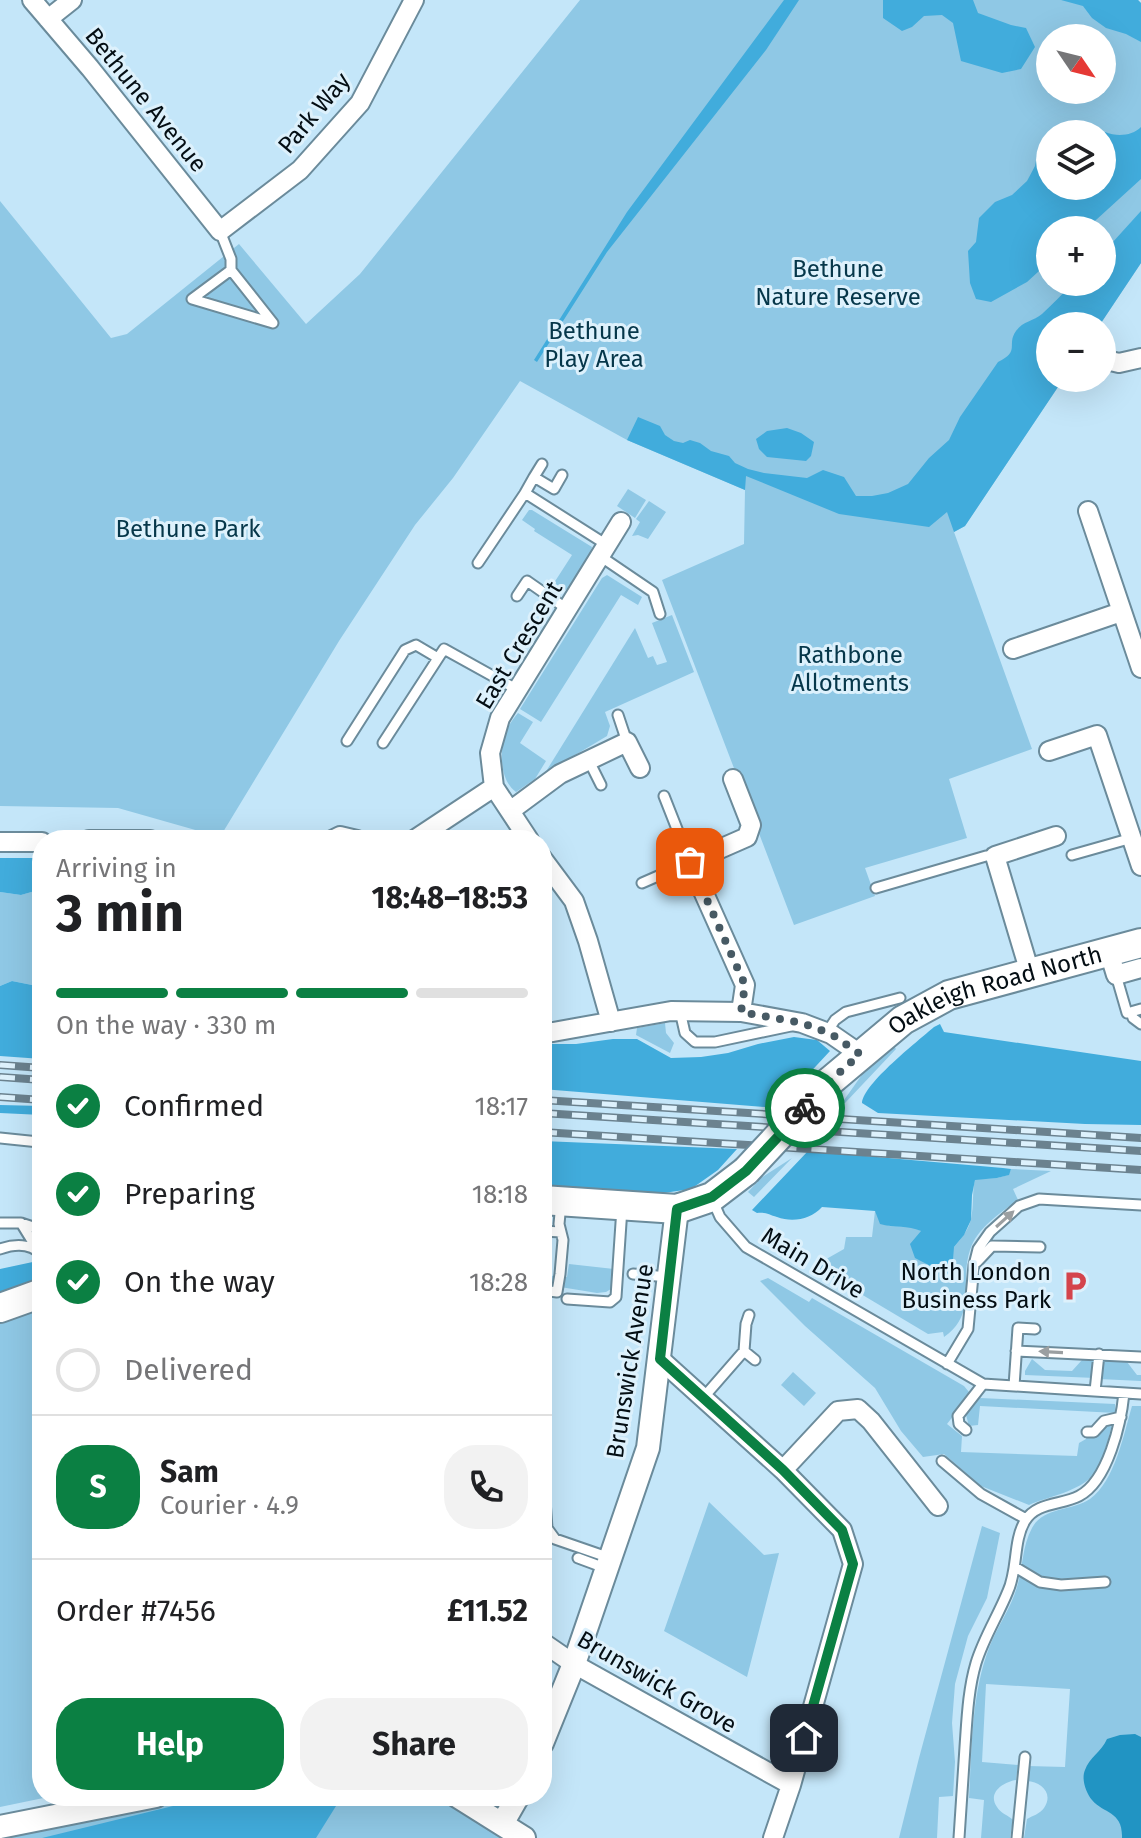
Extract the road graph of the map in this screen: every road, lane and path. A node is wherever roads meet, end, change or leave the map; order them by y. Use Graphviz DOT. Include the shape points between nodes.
graph roads {
  1 [pos="32,0"];
  2 [pos="72,0"];
  3 [pos="414,0"];
  4 [pos="48,19"];
  5 [pos="220,231"];
  6 [pos="231,270"];
  7 [pos="1141,358"];
  8 [pos="1116,362"];
  9 [pos="542,464"];
  10 [pos="562,475"];
  11 [pos="534,477"];
  12 [pos="525,493"];
  13 [pos="1088,511"];
  14 [pos="621,522"];
  15 [pos="604,550"];
  16 [pos="478,563"];
  17 [pos="517,596"];
  18 [pos="567,609"];
  19 [pos="1121,612"];
  20 [pos="660,614"];
  21 [pos="1013,649"];
  22 [pos="438,658"];
  23 [pos="1141,668"];
  24 [pos="518,690"];
  25 [pos="618,715"];
  26 [pos="347,741"];
  27 [pos="627,742"];
  28 [pos="383,743"];
  29 [pos="1049,751"];
  30 [pos="589,761"];
  31 [pos="640,768"];
  32 [pos="733,779"];
  33 [pos="601,785"];
  34 [pos="494,787"];
  35 [pos="664,796"];
  36 [pos="510,811"];
  37 [pos="429,830"];
  38 [pos="522,830"];
  39 [pos="1056,836"];
  40 [pos="1132,838"];
  41 [pos="0,842"];
  42 [pos="32,842"];
  43 [pos="1072,855"];
  44 [pos="995,856"];
  45 [pos="690,862"];
  46 [pos="1141,866"];
  47 [pos="552,871"];
  48 [pos="642,883"];
  49 [pos="876,888"];
  50 [pos="1141,943"];
  51 [pos="1112,963"];
  52 [pos="1141,968"];
  53 [pos="1030,973"];
  54 [pos="900,998"];
  55 [pos="680,1011"];
  56 [pos="1136,1011"];
  57 [pos="741,1012"];
  58 [pos="611,1022"];
  59 [pos="802,1023"];
  60 [pos="1141,1024"];
  61 [pos="552,1032"];
  62 [pos="827,1032"];
  63 [pos="860,1054"];
  64 [pos="0,1138"];
  65 [pos="32,1141"];
  66 [pos="712,1197"];
  67 [pos="552,1200"];
  68 [pos="1141,1205"];
  69 [pos="622,1206"];
  70 [pos="677,1209"];
  71 [pos="0,1223"];
  72 [pos="21,1223"];
  73 [pos="32,1227"];
  74 [pos="552,1232"];
  75 [pos="561,1232"];
  76 [pos="32,1240"];
  77 [pos="1040,1247"];
  78 [pos="0,1249"];
  79 [pos="32,1250"];
  80 [pos="974,1265"];
  81 [pos="633,1274"];
  82 [pos="670,1277"];
  83 [pos="552,1294"];
  84 [pos="32,1297"];
  85 [pos="560,1297"];
  86 [pos="0,1308"];
  87 [pos="749,1315"];
  88 [pos="1035,1329"];
  89 [pos="744,1351"];
  90 [pos="1016,1351"];
  91 [pos="1099,1354"];
  92 [pos="1141,1357"];
  93 [pos="660,1359"];
  94 [pos="755,1360"];
  95 [pos="947,1364"];
  96 [pos="983,1384"];
  97 [pos="1014,1386"];
  98 [pos="1095,1391"];
  99 [pos="1124,1393"];
  100 [pos="1141,1394"];
  101 [pos="703,1398"];
  102 [pos="1121,1417"];
  103 [pos="966,1430"];
  104 [pos="1087,1432"];
  105 [pos="942,1461"];
  106 [pos="783,1470"];
  107 [pos="938,1506"];
  108 [pos="1026,1519"];
  109 [pos="552,1535"];
  110 [pos="578,1558"];
  111 [pos="609,1563"];
  112 [pos="1015,1567"];
  113 [pos="1105,1582"];
  114 [pos="552,1649"];
  115 [pos="574,1664"];
  116 [pos="552,1718"];
  117 [pos="1025,1757"];
  118 [pos="791,1785"];
  119 [pos="106,1806"];
  120 [pos="473,1806"];
  121 [pos="512,1806"];
  122 [pos="502,1824"];
  123 [pos="0,1827"];
  124 [pos="524,1838"];
  125 [pos="773,1838"];
  126 [pos="959,1838"];
  127 [pos="1017,1838"];
  1 -- 4 [label="street, Bethune Avenue"];
  2 -- 4 [label="street"];
  3 -- 5 [label="street, Park Way" via="360,103 300,170"];
  4 -- 5 [label="street, Bethune Avenue"];
  5 -- 6 [label="lane"];
  6 -- 6 [label="lane" via="192,299 273,323 265,312"];
  7 -- 8 [label="street"];
  9 -- 11 [label="lane"];
  10 -- 11 [label="lane" via="554,489"];
  11 -- 12 [label="lane"];
  12 -- 15 [label="lane"];
  12 -- 16 [label="lane"];
  13 -- 19 [label="street"];
  14 -- 15 [label="street, East Crescent"];
  15 -- 18 [label="street, East Crescent"];
  15 -- 20 [label="lane" via="653,592"];
  17 -- 18 [label="lane" via="527,581"];
  18 -- 24 [label="street, East Crescent"];
  19 -- 21 [label="street"];
  19 -- 23 [label="street"];
  22 -- 24 [label="lane" via="444,649"];
  22 -- 26 [label="lane" via="416,645 405,650"];
  22 -- 28 [label="lane"];
  24 -- 34 [label="street, East Crescent" via="500,718 490,753"];
  25 -- 27 [label="lane"];
  27 -- 30 [label="street"];
  27 -- 31 [label="street"];
  29 -- 40 [label="street" via="1097,735"];
  30 -- 33 [label="lane"];
  30 -- 36 [label="street" via="560,774"];
  32 -- 45 [label="street" via="751,825 747,837"];
  34 -- 36 [label="street"];
  34 -- 37 [label="street"];
  35 -- 45 [label="lane"];
  36 -- 38 [label="street"];
  39 -- 44 [label="street"];
  40 -- 43 [label="lane"];
  40 -- 46 [label="street"];
  41 -- 42 [label="street"];
  44 -- 49 [label="lane"];
  44 -- 53 [label="street"];
  45 -- 48 [label="lane"];
  45 -- 57 [label="street" via="745,985"];
  47 -- 58 [label="street" via="574,901"];
  50 -- 51 [label="main road, Oakleigh Road North"];
  51 -- 52 [label="street"];
  51 -- 53 [label="main road, Oakleigh Road North"];
  51 -- 56 [label="lane" via="1127,1013"];
  53 -- 63 [label="main road, Oakleigh Road North" via="949,995 903,1020"];
  54 -- 62 [label="lane" via="846,1012"];
  55 -- 57 [label="street"];
  55 -- 58 [label="street"];
  55 -- 59 [label="lane" via="685,1033 695,1042"];
  56 -- 60 [label="lane" via="1133,1018"];
  57 -- 59 [label="street"];
  58 -- 61 [label="street"];
  59 -- 62 [label="street"];
  62 -- 63 [label="street"];
  63 -- 66 [label="main road, Oakleigh Road North, bridge" via="746,1171"];
  64 -- 65 [label="lane"];
  66 -- 70 [label="main road, Oakleigh Road North"];
  66 -- 95 [label="lane, Main Drive" via="720,1217 746,1247"];
  67 -- 69 [label="main road"];
  67 -- 75 [label="lane"];
  80 -- 68 [label="lane, one-way" via="990,1232 1019,1206 1039,1199"];
  69 -- 70 [label="main road"];
  69 -- 85 [label="lane" via="616,1297 610,1302"];
  70 -- 82 [label="street, Brunswick Avenue"];
  71 -- 72 [label="lane"];
  72 -- 73 [label="lane"];
  72 -- 76 [label="lane"];
  74 -- 75 [label="lane"];
  75 -- 85 [label="lane"];
  77 -- 80 [label="lane" via="992,1246"];
  78 -- 79 [label="lane" via="14,1244"];
  80 -- 95 [label="lane" via="968,1329"];
  81 -- 82 [label="lane"];
  82 -- 93 [label="street, Brunswick Avenue"];
  83 -- 85 [label="lane"];
  84 -- 86 [label="main road"];
  87 -- 89 [label="lane"];
  88 -- 90 [label="lane" via="1018,1328"];
  89 -- 94 [label="lane"];
  89 -- 101 [label="lane"];
  91 -- 90 [label="lane, one-way"];
  90 -- 97 [label="lane"];
  91 -- 92 [label="lane"];
  91 -- 98 [label="lane"];
  93 -- 101 [label="street"];
  93 -- 111 [label="street, Brunswick Avenue" via="648,1448"];
  95 -- 96 [label="lane, Main Drive"];
  96 -- 97 [label="lane, Main Drive"];
  96 -- 103 [label="lane" via="958,1416"];
  97 -- 98 [label="lane, Main Drive"];
  98 -- 99 [label="lane, Main Drive"];
  99 -- 100 [label="lane, Main Drive"];
  99 -- 102 [label="lane"];
  101 -- 106 [label="street"];
  102 -- 104 [label="lane"];
  102 -- 108 [label="lane" via="1092,1486 1079,1496 1035,1510"];
  105 -- 108 [label="lane" via="981,1494"];
  106 -- 107 [label="street" via="838,1411 858,1409"];
  106 -- 118 [label="street" via="842,1530 853,1564"];
  108 -- 112 [label="lane"];
  109 -- 111 [label="lane"];
  110 -- 111 [label="lane"];
  111 -- 115 [label="street, Brunswick Avenue"];
  112 -- 113 [label="lane" via="1040,1582"];
  112 -- 126 [label="lane" via="968,1695"];
  114 -- 115 [label="street, Brunswick Grove"];
  115 -- 116 [label="street, Brunswick Avenue"];
  115 -- 118 [label="street, Brunswick Grove"];
  117 -- 127 [label="lane"];
  118 -- 125 [label="street"];
  119 -- 123 [label="street"];
  120 -- 122 [label="street"];
  121 -- 122 [label="street"];
  122 -- 124 [label="street"];
}
